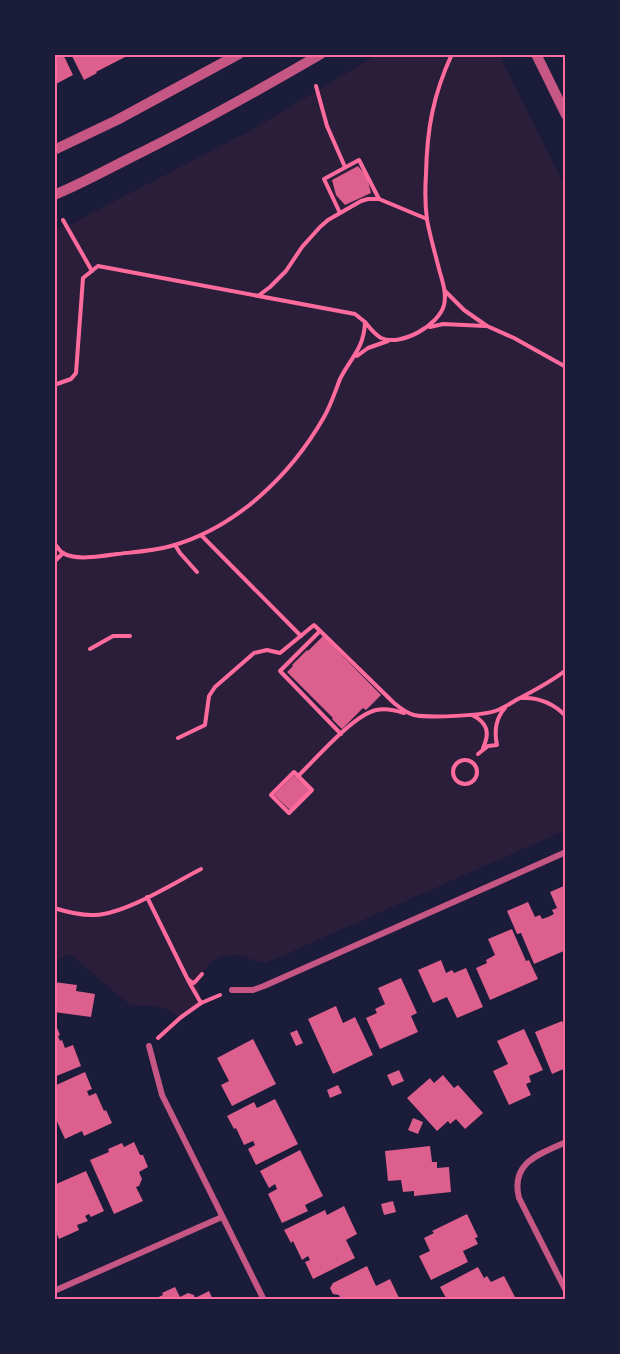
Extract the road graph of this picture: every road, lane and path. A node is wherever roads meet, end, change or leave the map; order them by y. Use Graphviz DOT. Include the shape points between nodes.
graph roads {
  1 [pos="239,54"];
  2 [pos="321,54"];
  3 [pos="452,54"];
  4 [pos="536,54"];
  5 [pos="316,86"];
  6 [pos="566,115"];
  7 [pos="54,150"];
  8 [pos="345,167"];
  9 [pos="54,195"];
  10 [pos="379,199"];
  11 [pos="340,213"];
  12 [pos="427,219"];
  13 [pos="63,220"];
  14 [pos="92,271"];
  15 [pos="444,291"];
  16 [pos="257,297"];
  17 [pos="365,322"];
  18 [pos="487,326"];
  19 [pos="423,329"];
  20 [pos="393,340"];
  21 [pos="350,363"];
  22 [pos="566,367"];
  23 [pos="54,385"];
  24 [pos="201,535"];
  25 [pos="54,543"];
  26 [pos="175,545"];
  27 [pos="63,553"];
  28 [pos="54,562"];
  29 [pos="197,572"];
  30 [pos="320,631"];
  31 [pos="130,636"];
  32 [pos="301,636"];
  33 [pos="90,649"];
  34 [pos="566,670"];
  35 [pos="514,701"];
  36 [pos="411,714"];
  37 [pos="469,714"];
  38 [pos="566,716"];
  39 [pos="341,734"];
  40 [pos="178,738"];
  41 [pos="478,754"];
  42 [pos="472,762"];
  43 [pos="298,777"];
  44 [pos="566,852"];
  45 [pos="201,869"];
  46 [pos="147,897"];
  47 [pos="54,908"];
  48 [pos="202,974"];
  49 [pos="188,979"];
  50 [pos="232,990"];
  51 [pos="201,1002"];
  52 [pos="149,1046"];
  53 [pos="566,1142"];
  54 [pos="222,1217"];
  55 [pos="54,1291"];
  56 [pos="566,1291"];
  57 [pos="264,1300"];
  1 -- 7 [label="street"];
  2 -- 9 [label="street" via="178,135"];
  3 -- 12 [label="path" via="431,116 426,166"];
  4 -- 6 [label="street"];
  5 -- 8 [label="path" via="327,126"];
  8 -- 10 [label="path" via="359,160"];
  8 -- 11 [label="path" via="324,179"];
  10 -- 11 [label="path" via="361,201"];
  10 -- 12 [label="path"];
  11 -- 16 [label="path" via="315,232 286,271"];
  12 -- 15 [label="path"];
  13 -- 14 [label="path"];
  14 -- 16 [label="path" via="98,266"];
  14 -- 23 [label="path" via="83,278 76,373"];
  15 -- 18 [label="path"];
  15 -- 19 [label="path" via="439,316"];
  16 -- 17 [label="path" via="355,314"];
  17 -- 20 [label="path" via="378,336"];
  17 -- 21 [label="path" via="364,337"];
  18 -- 19 [label="path" via="443,324"];
  18 -- 22 [label="path"];
  19 -- 20 [label="path"];
  20 -- 21 [label="path" via="368,348"];
  21 -- 24 [label="path" via="325,416 299,454 244,508"];
  24 -- 26 [label="path"];
  24 -- 32 [label="path"];
  25 -- 27 [label="path"];
  26 -- 27 [label="path" via="87,557"];
  26 -- 29 [label="path"];
  27 -- 28 [label="path"];
  30 -- 32 [label="path" via="314,625"];
  30 -- 36 [label="path" via="394,703"];
  30 -- 39 [label="path" via="280,672"];
  31 -- 33 [label="path" via="113,636"];
  32 -- 40 [label="path" via="280,653 254,653 209,696 206,725"];
  34 -- 35 [label="path"];
  35 -- 37 [label="path" via="494,711"];
  35 -- 38 [label="path" via="537,699"];
  35 -- 41 [label="path" via="498,718 497,745"];
  36 -- 37 [label="path"];
  36 -- 39 [label="path" via="378,710 358,719"];
  37 -- 41 [label="path" via="487,730"];
  39 -- 43 [label="path"];
  41 -- 42 [label="path"];
  42 -- 42 [label="path" via="463,760 457,764 453,771 458,781 465,784 476,778"];
  43 -- 43 [label="path" via="312,790 289,813 271,795 294,772"];
  44 -- 50 [label="street" via="264,986"];
  45 -- 46 [label="path"];
  46 -- 47 [label="path" via="95,915"];
  46 -- 49 [label="path"];
  48 -- 49 [label="path" via="194,983"];
  49 -- 51 [label="path"];
  50 -- 51 [label="path"];
  51 -- 52 [label="path"];
  52 -- 54 [label="street" via="162,1095"];
  53 -- 56 [label="street" via="529,1161 517,1182 519,1198"];
  54 -- 55 [label="street"];
  54 -- 57 [label="street"];
}
